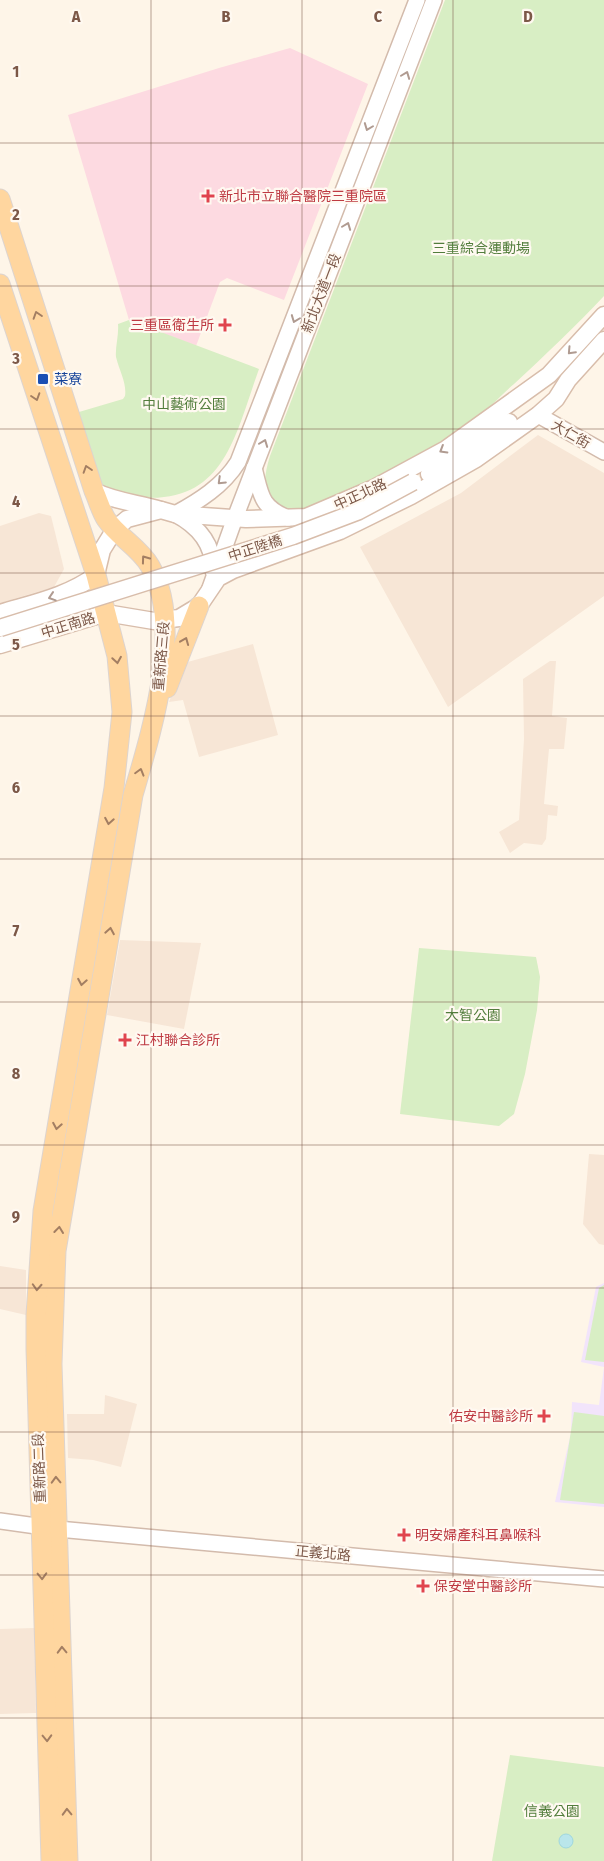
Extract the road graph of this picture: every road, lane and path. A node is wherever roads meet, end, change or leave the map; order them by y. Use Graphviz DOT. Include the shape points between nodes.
graph roads {
  1 [pos="417,0"];
  2 [pos="434,0"];
  3 [pos="0,199"];
  4 [pos="0,284"];
  5 [pos="604,315"];
  6 [pos="604,340"];
  7 [pos="549,375"];
  8 [pos="568,380"];
  9 [pos="538,415"];
  10 [pos="495,432"];
  11 [pos="604,452"];
  12 [pos="254,468"];
  13 [pos="94,491"];
  14 [pos="168,512"];
  15 [pos="235,518"];
  16 [pos="290,518"];
  17 [pos="115,529"];
  18 [pos="96,575"];
  19 [pos="210,588"];
  20 [pos="199,606"];
  21 [pos="0,613"];
  22 [pos="106,613"];
  23 [pos="166,621"];
  24 [pos="0,628"];
  25 [pos="0,645"];
  26 [pos="150,736"];
  27 [pos="74,1080"];
  28 [pos="0,1521"];
  29 [pos="49,1528"];
  30 [pos="604,1579"];
  31 [pos="51,1861"];
  32 [pos="68,1861"];
  1 -- 14 [label="street, 新北大道一段, one-way" via="238,462 202,499"];
  12 -- 2 [label="street, 新北大道一段, one-way"];
  13 -- 3 [label="main road, 重新路三段, one-way"];
  4 -- 18 [label="main road, one-way"];
  5 -- 7 [label="main road, 中正北路, one-way"];
  6 -- 8 [label="main road, 中正北路"];
  7 -- 10 [label="main road" via="533,396"];
  7 -- 16 [label="main road, 中正北路, one-way" via="481,425 409,470 331,507"];
  8 -- 9 [label="main road, 中正北路" via="556,399"];
  8 -- 10 [label="main road, 中正北路"];
  9 -- 11 [label="street, 大仁街"];
  9 -- 19 [label="main road, 中正北路" via="476,459 412,496 340,531 233,570 218,578"];
  10 -- 24 [label="main road, 中正陸橋, bridge" via="359,511 293,536"];
  12 -- 15 [label="street, 新北大道一段"];
  12 -- 16 [label="street" via="266,506 274,513"];
  13 -- 14 [label="main road" via="111,499"];
  13 -- 17 [label="main road, 重新路三段" via="106,519"];
  14 -- 15 [label="main road, 中正北路"];
  14 -- 17 [label="main road, 中正北路" via="127,519"];
  14 -- 19 [label="street" via="190,522 203,535 211,551 214,569"];
  15 -- 16 [label="main road, 中正北路"];
  15 -- 19 [label="street, 新北大道一段"];
  17 -- 18 [label="main road, 中正北路" via="102,550"];
  23 -- 17 [label="main road, 重新路三段, one-way" via="158,581 149,564 137,548"];
  18 -- 21 [label="main road, one-way" via="68,592"];
  18 -- 22 [label="main road"];
  19 -- 20 [label="main road, 中正北路"];
  20 -- 23 [label="main road, 中正北路" via="179,618"];
  26 -- 20 [label="main road, one-way"];
  22 -- 23 [label="main road, 中正北路"];
  22 -- 25 [label="main road, 中正南路"];
  22 -- 27 [label="main road, one-way" via="122,691 121,732"];
  23 -- 26 [label="main road, 重新路三段" via="162,676"];
  27 -- 26 [label="main road, 重新路三段, one-way" via="133,795"];
  27 -- 29 [label="main road, 重新路二段" via="43,1211 39,1258 36,1315"];
  28 -- 29 [label="street, 正義北路"];
  29 -- 30 [label="street, 正義北路"];
  29 -- 31 [label="main road, 重新路二段, one-way"];
  32 -- 29 [label="main road, 重新路二段, one-way"];
}
